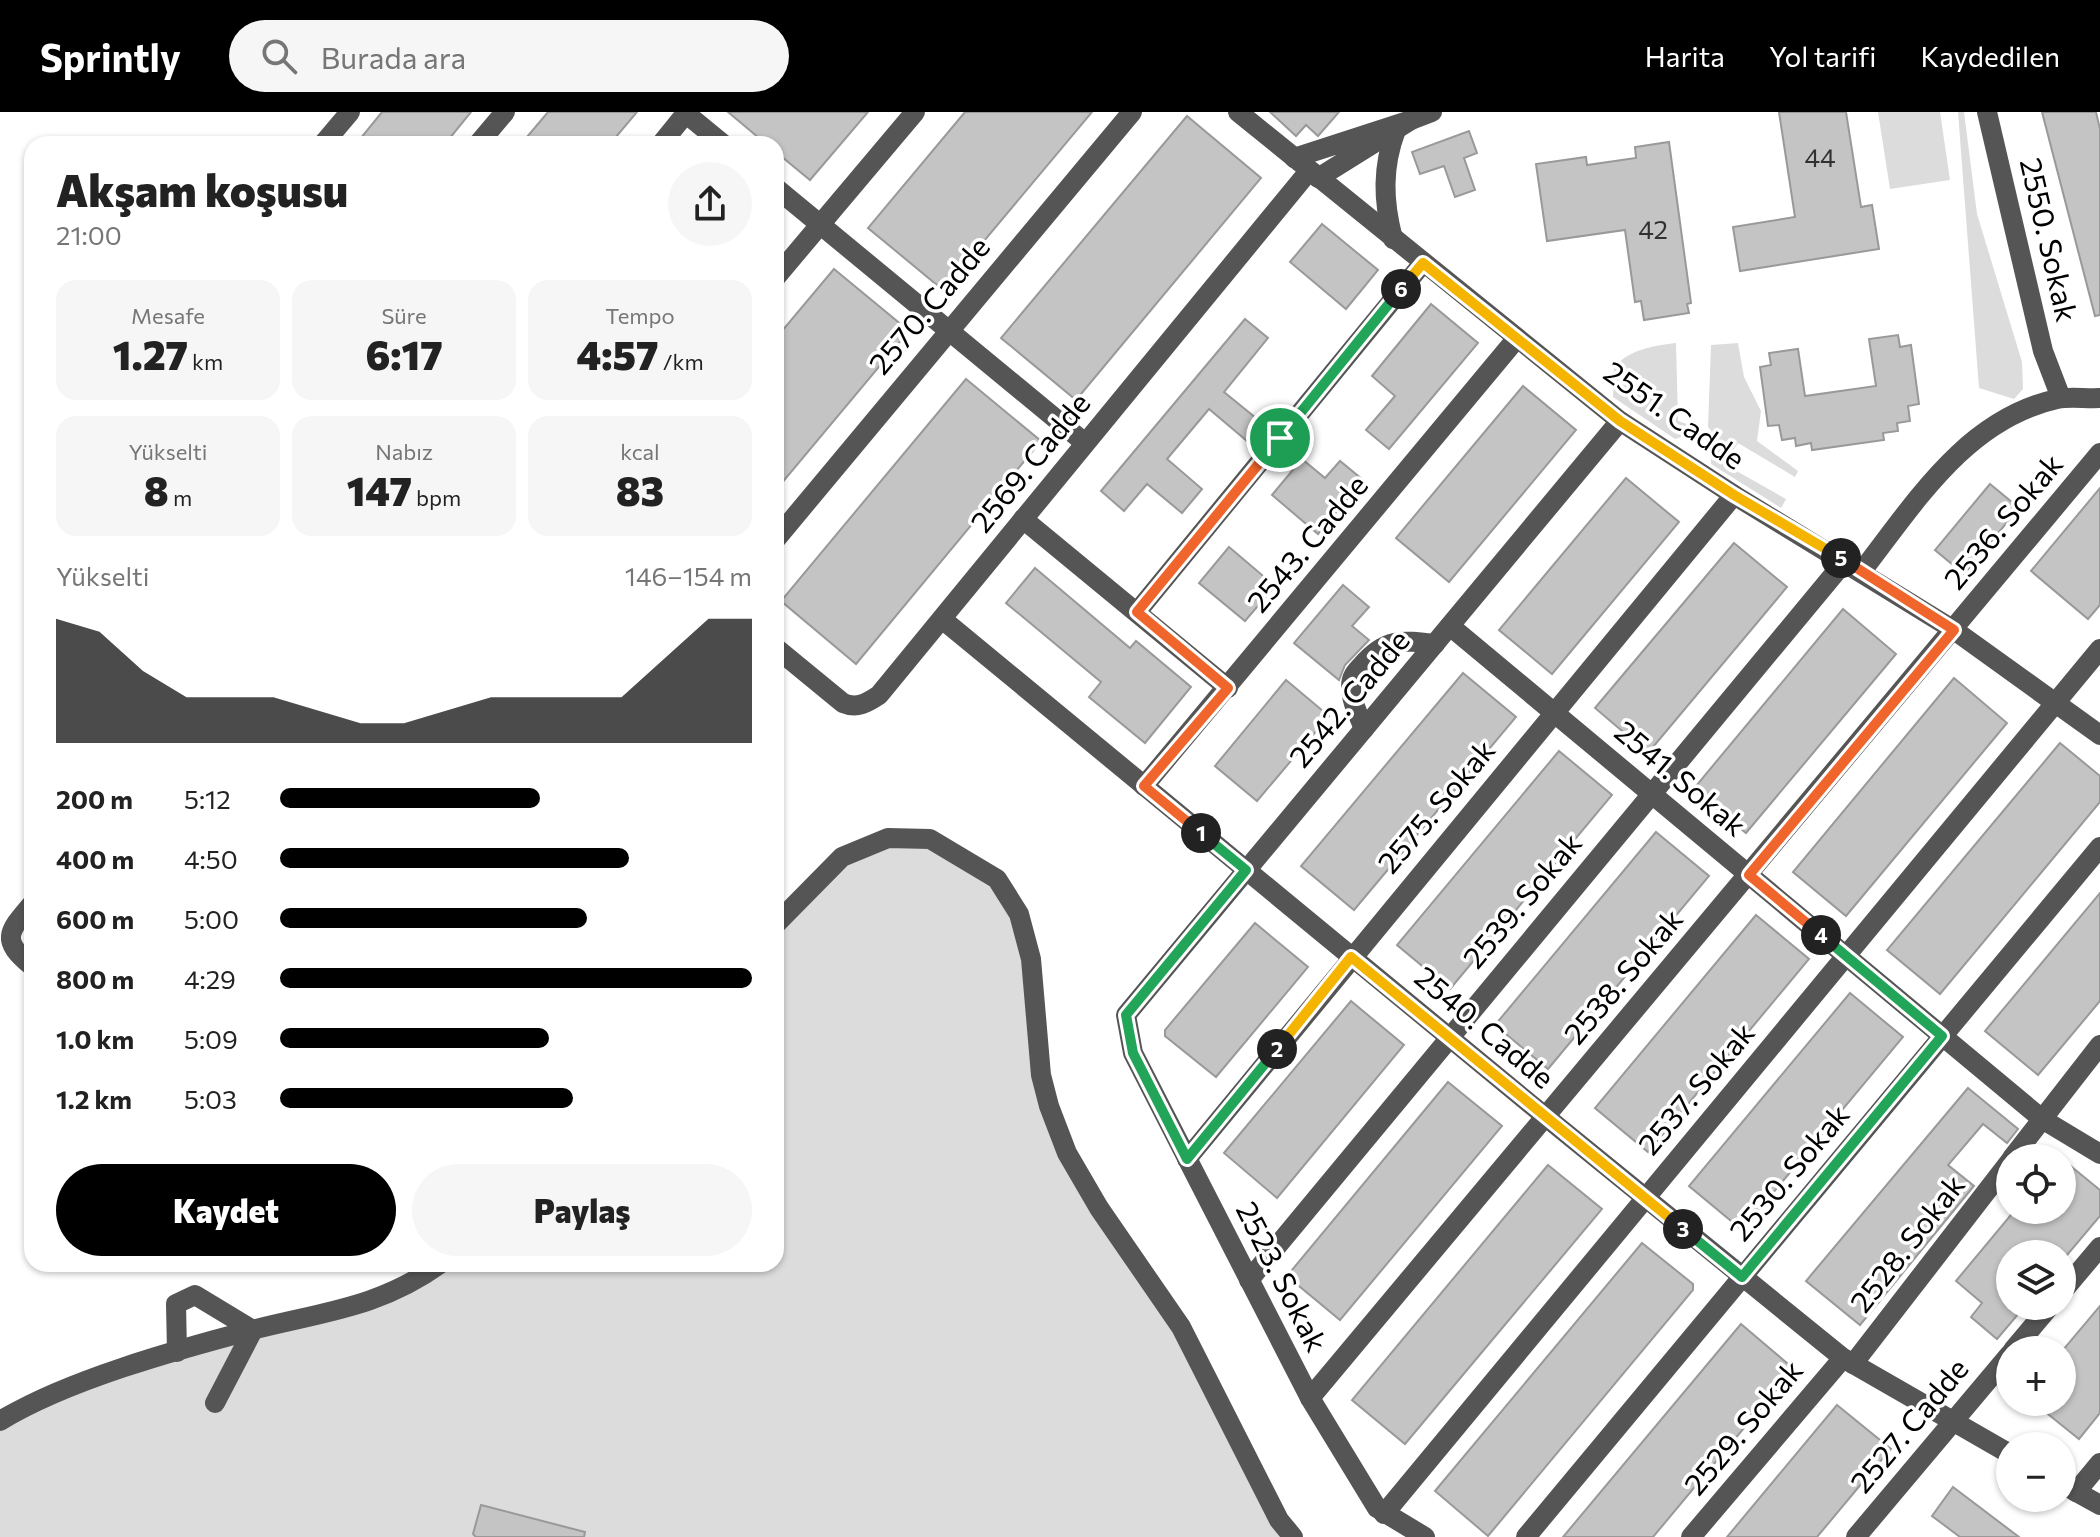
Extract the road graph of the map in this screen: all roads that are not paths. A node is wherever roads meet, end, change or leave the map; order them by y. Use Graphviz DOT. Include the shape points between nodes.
graph roads {
  1 [pos="350,112"];
  2 [pos="505,112"];
  3 [pos="686,112"];
  4 [pos="915,112"];
  5 [pos="1132,112"];
  6 [pos="1238,112"];
  7 [pos="1432,112"];
  8 [pos="1987,112"];
  9 [pos="1404,125"];
  10 [pos="330,136"];
  11 [pos="485,136"];
  12 [pos="667,136"];
  13 [pos="714,136"];
  14 [pos="1307,169"];
  15 [pos="784,195"];
  16 [pos="820,224"];
  17 [pos="1393,239"];
  18 [pos="1423,263"];
  19 [pos="784,267"];
  20 [pos="948,330"];
  21 [pos="1517,338"];
  22 [pos="2061,398"];
  23 [pos="2100,398"];
  24 [pos="1620,421"];
  25 [pos="1085,443"];
  26 [pos="2100,453"];
  27 [pos="1734,495"];
  28 [pos="1023,519"];
  29 [pos="784,529"];
  30 [pos="1853,566"];
  31 [pos="1137,612"];
  32 [pos="942,619"];
  33 [pos="1450,626"];
  34 [pos="1954,630"];
  35 [pos="1435,644"];
  36 [pos="2100,649"];
  37 [pos="784,655"];
  38 [pos="1228,688"];
  39 [pos="2057,702"];
  40 [pos="1554,712"];
  41 [pos="1364,729"];
  42 [pos="2100,735"];
  43 [pos="1144,786"];
  44 [pos="1651,794"];
  45 [pos="2100,847"];
  46 [pos="1246,870"];
  47 [pos="1749,875"];
  48 [pos="24,913"];
  49 [pos="784,916"];
  50 [pos="1846,956"];
  51 [pos="1351,957"];
  52 [pos="24,959"];
  53 [pos="1126,1015"];
  54 [pos="1942,1036"];
  55 [pos="1449,1038"];
  56 [pos="2100,1045"];
  57 [pos="1546,1117"];
  58 [pos="2042,1119"];
  59 [pos="2023,1144"];
  60 [pos="2100,1154"];
  61 [pos="1187,1159"];
  62 [pos="1996,1178"];
  63 [pos="1645,1198"];
  64 [pos="2100,1247"];
  65 [pos="429,1272"];
  66 [pos="2076,1275"];
  67 [pos="1742,1277"];
  68 [pos="1249,1280"];
  69 [pos="2038,1320"];
  70 [pos="253,1330"];
  71 [pos="2025,1336"];
  72 [pos="177,1352"];
  73 [pos="1848,1361"];
  74 [pos="1996,1371"];
  75 [pos="1310,1398"];
  76 [pos="215,1403"];
  77 [pos="0,1421"];
  78 [pos="1953,1421"];
  79 [pos="1996,1446"];
  80 [pos="2100,1463"];
  81 [pos="2076,1482"];
  82 [pos="2076,1492"];
  83 [pos="2100,1505"];
  84 [pos="1384,1514"];
  85 [pos="1293,1537"];
  86 [pos="1425,1537"];
  87 [pos="1526,1537"];
  88 [pos="1691,1537"];
  89 [pos="1856,1537"];
  1 -- 10 [label="street"];
  2 -- 11 [label="street"];
  3 -- 12 [label="street"];
  3 -- 13 [label="street"];
  4 -- 16 [label="street"];
  5 -- 20 [label="street, 2570. Cadde"];
  6 -- 14 [label="street, 2551. Cadde"];
  7 -- 9 [label="street"];
  8 -- 22 [label="street, 2550. Sokak" via="2043,351"];
  9 -- 14 [label="street"];
  9 -- 14 [label="street"];
  9 -- 17 [label="street" via="1385,166"];
  14 -- 17 [label="street, 2551. Cadde"];
  14 -- 25 [label="street, 2569. Cadde"];
  15 -- 16 [label="street"];
  16 -- 19 [label="street"];
  16 -- 20 [label="street"];
  17 -- 18 [label="street, 2551. Cadde"];
  18 -- 21 [label="street, 2551. Cadde"];
  18 -- 31 [label="street"];
  20 -- 25 [label="street"];
  20 -- 29 [label="street, 2570. Cadde"];
  21 -- 24 [label="street, 2551. Cadde"];
  21 -- 38 [label="street, 2543. Cadde"];
  22 -- 23 [label="street"];
  22 -- 30 [label="street" via="2010,417 1956,455"];
  24 -- 27 [label="street, 2551. Cadde"];
  24 -- 33 [label="street, 2542. Cadde"];
  25 -- 28 [label="street, 2569. Cadde"];
  26 -- 34 [label="street, 2536. Sokak"];
  27 -- 30 [label="street, 2551. Cadde"];
  27 -- 40 [label="street, 2575. Sokak"];
  28 -- 31 [label="street"];
  28 -- 32 [label="street, 2569. Cadde"];
  30 -- 34 [label="street, 2551. Cadde"];
  30 -- 44 [label="street, 2539. Sokak"];
  31 -- 38 [label="street"];
  32 -- 37 [label="street, 2569. Cadde" via="866,704 843,703"];
  32 -- 43 [label="street, 2540. Cadde"];
  33 -- 35 [label="street, 2542. Cadde"];
  33 -- 40 [label="street, 2541. Sokak"];
  34 -- 39 [label="street, 2551. Cadde"];
  34 -- 47 [label="street, 2538. Sokak"];
  35 -- 41 [label="street, 2542. Cadde"];
  35 -- 41 [label="street" via="1387,644 1353,676 1352,696"];
  36 -- 39 [label="street, 2537. Sokak"];
  38 -- 43 [label="street, 2543. Cadde"];
  39 -- 42 [label="street, 2551. Cadde"];
  39 -- 50 [label="street, 2537. Sokak"];
  40 -- 44 [label="street, 2541. Sokak"];
  40 -- 51 [label="street, 2575. Sokak"];
  41 -- 46 [label="street, 2542. Cadde"];
  43 -- 46 [label="street, 2540. Cadde"];
  44 -- 47 [label="street, 2541. Sokak"];
  44 -- 55 [label="street, 2539. Sokak"];
  45 -- 54 [label="street, 2530. Sokak"];
  46 -- 51 [label="street, 2540. Cadde"];
  46 -- 53 [label="street, 2542. Cadde"];
  47 -- 50 [label="street, 2541. Sokak"];
  47 -- 57 [label="street, 2538. Sokak"];
  48 -- 52 [label="street" via="13,926 10,941"];
  49 -- 85 [label="street" via="842,857 888,838 930,839 997,879 1019,914 1027,944 1041,1075 1067,1153 1181,1327 1272,1508"];
  50 -- 54 [label="street, 2541. Sokak"];
  50 -- 63 [label="street, 2537. Sokak"];
  51 -- 55 [label="street, 2540. Cadde"];
  51 -- 61 [label="street, 2575. Sokak"];
  53 -- 61 [label="street, 2523. Sokak" via="1133,1053"];
  54 -- 58 [label="street, 2541. Sokak"];
  54 -- 67 [label="street, 2530. Sokak"];
  55 -- 57 [label="street, 2540. Cadde"];
  55 -- 68 [label="street, 2539. Sokak"];
  56 -- 58 [label="street, 2528. Sokak"];
  57 -- 63 [label="street, 2540. Cadde"];
  57 -- 75 [label="street, 2538. Sokak"];
  58 -- 59 [label="street, 2528. Sokak"];
  58 -- 60 [label="street, 2541. Sokak"];
  61 -- 68 [label="street, 2523. Sokak"];
  62 -- 73 [label="street, 2528. Sokak"];
  63 -- 67 [label="street, 2540. Cadde"];
  63 -- 84 [label="street, 2537. Sokak"];
  64 -- 66 [label="street"];
  65 -- 70 [label="street" via="412,1285 354,1308"];
  67 -- 73 [label="street, 2540. Cadde"];
  67 -- 87 [label="street, 2530. Sokak"];
  68 -- 75 [label="street, 2523. Sokak"];
  69 -- 71 [label="street, 2527. Cadde"];
  70 -- 72 [label="street"];
  70 -- 72 [label="street" via="195,1295 176,1304"];
  70 -- 76 [label="street"];
  72 -- 77 [label="street" via="22,1407"];
  73 -- 78 [label="street, 2540. Cadde"];
  73 -- 88 [label="street, 2529. Sokak"];
  74 -- 78 [label="street, 2527. Cadde"];
  75 -- 84 [label="street, 2523. Sokak"];
  78 -- 79 [label="street, 2540. Cadde"];
  78 -- 89 [label="street, 2527. Cadde"];
  80 -- 81 [label="street"];
  82 -- 83 [label="street"];
  84 -- 86 [label="street, 2523. Sokak"];
}
